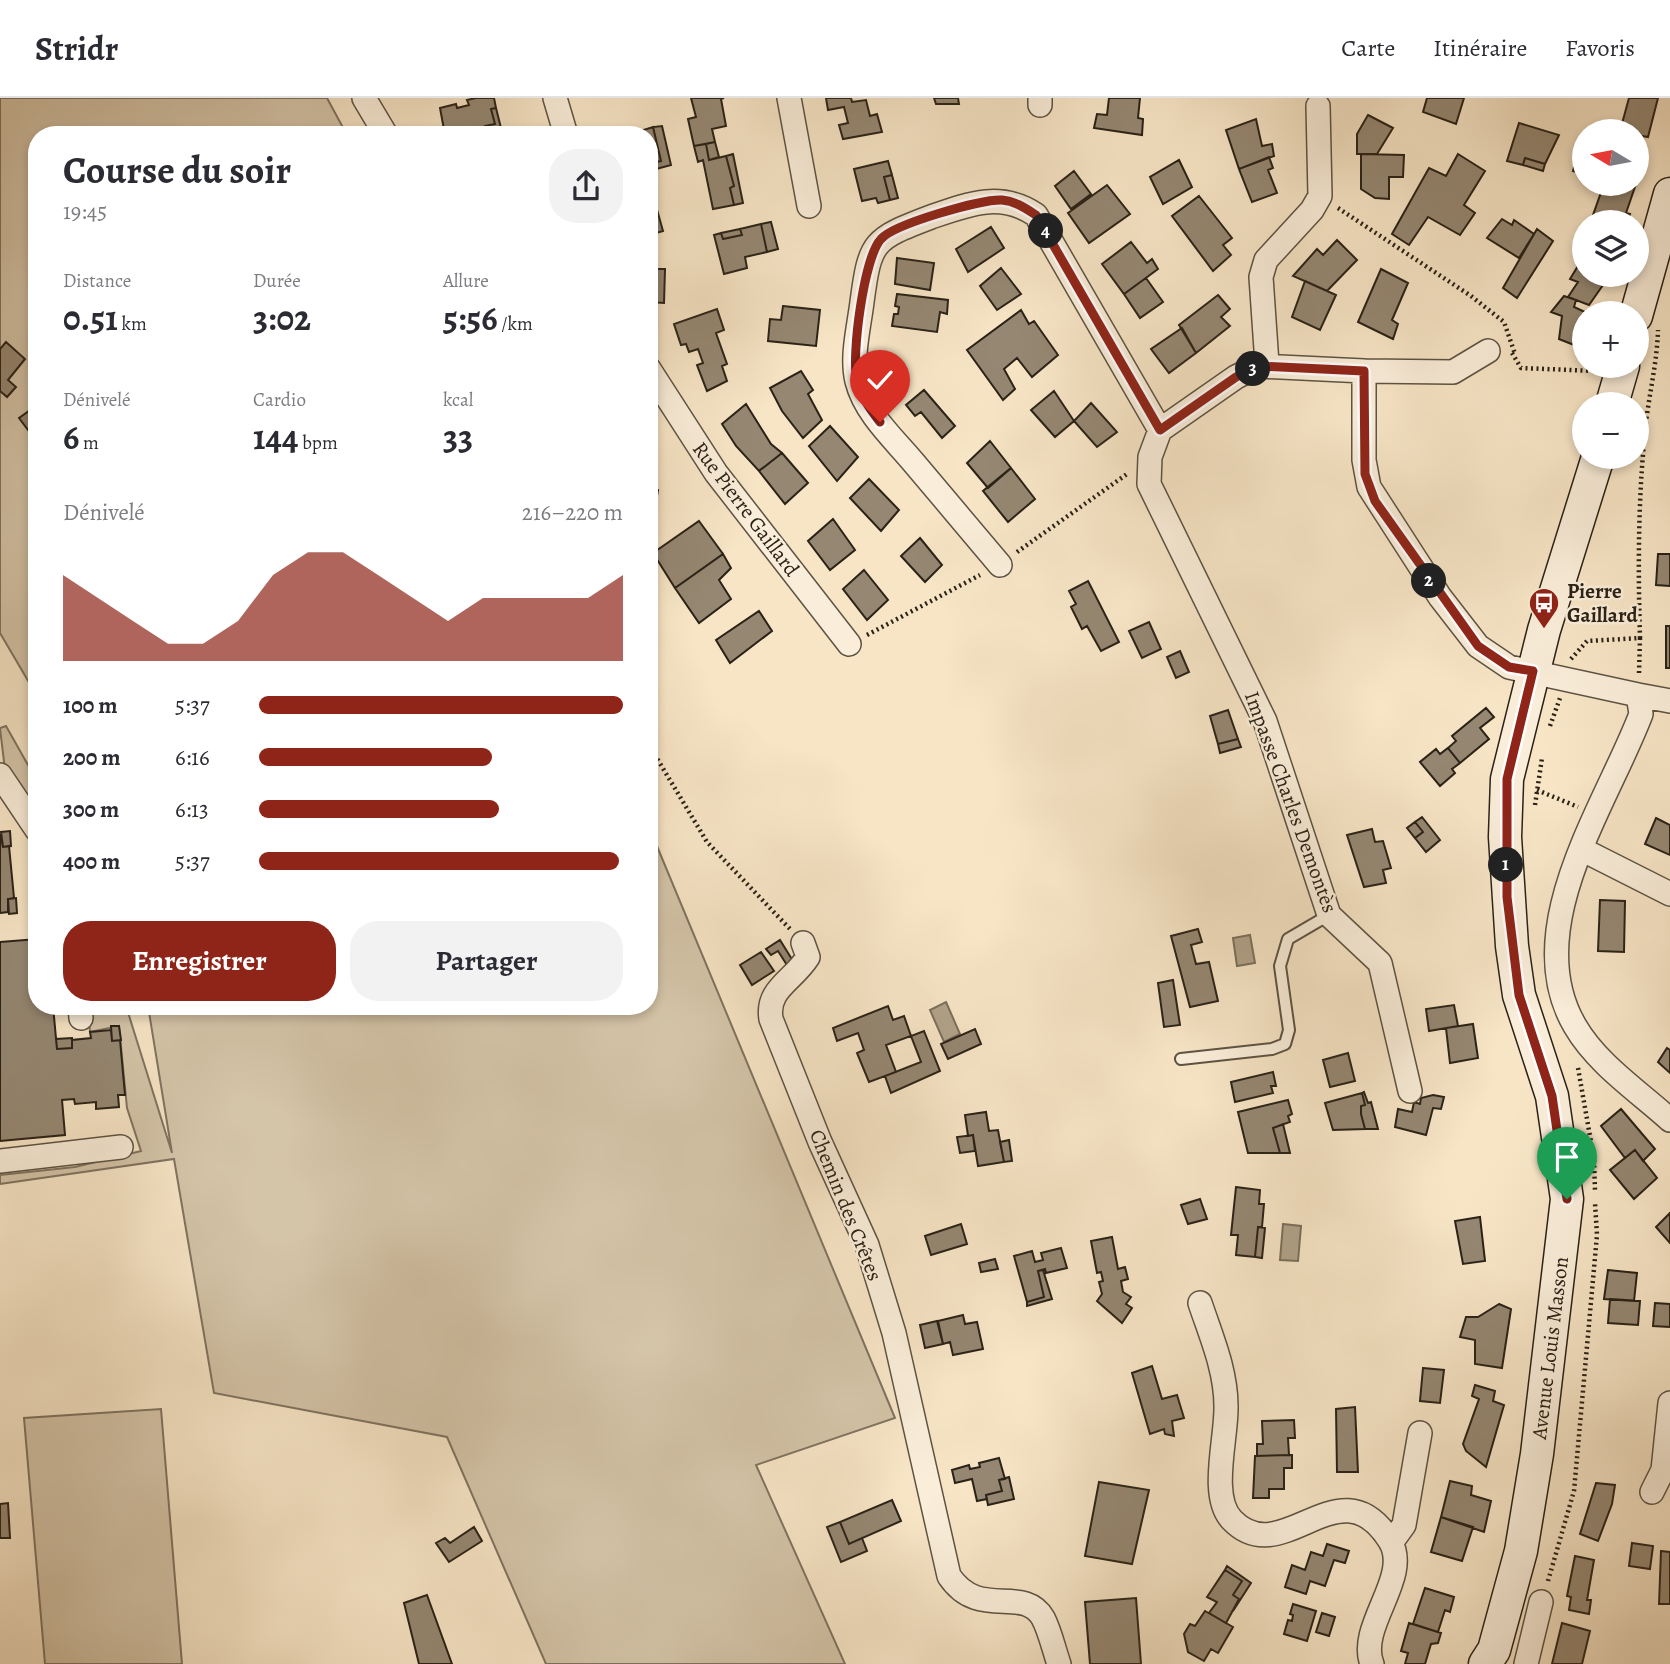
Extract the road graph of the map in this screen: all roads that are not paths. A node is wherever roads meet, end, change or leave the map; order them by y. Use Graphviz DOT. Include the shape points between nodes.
graph roads {
  1 [pos="364,98"];
  2 [pos="555,98"];
  3 [pos="789,98"];
  4 [pos="1318,106"];
  5 [pos="381,126"];
  6 [pos="563,126"];
  7 [pos="1670,194"];
  8 [pos="809,206"];
  9 [pos="1649,308"];
  10 [pos="1488,351"];
  11 [pos="1267,364"];
  12 [pos="1364,371"];
  13 [pos="658,383"];
  14 [pos="1160,430"];
  15 [pos="1594,469"];
  16 [pos="1000,565"];
  17 [pos="849,644"];
  18 [pos="1533,671"];
  19 [pos="1638,695"];
  20 [pos="1670,701"];
  21 [pos="0,775"];
  22 [pos="28,817"];
  23 [pos="1581,849"];
  24 [pos="1670,894"];
  25 [pos="1329,915"];
  26 [pos="803,943"];
  27 [pos="1181,1059"];
  28 [pos="1410,1091"];
  29 [pos="1670,1120"];
  30 [pos="121,1147"];
  31 [pos="0,1161"];
  32 [pos="1200,1303"];
  33 [pos="1670,1403"];
  34 [pos="1420,1433"];
  35 [pos="1653,1492"];
  36 [pos="1391,1543"];
  37 [pos="1541,1602"];
  38 [pos="1059,1664"];
  39 [pos="1372,1664"];
  40 [pos="1485,1664"];
  41 [pos="1526,1664"];
  1 -- 5 [label="street"];
  2 -- 6 [label="street"];
  3 -- 8 [label="street"];
  4 -- 11 [label="street" via="1320,196 1266,260 1261,277"];
  7 -- 9 [label="street"];
  10 -- 12 [label="street" via="1453,372"];
  11 -- 12 [label="street"];
  11 -- 14 [label="street" via="1236,377"];
  12 -- 18 [label="street" via="1365,474 1375,501 1478,646 1509,667"];
  13 -- 17 [label="street, Rue Pierre Gaillard" via="711,466"];
  14 -- 16 [label="street" via="1036,215 1006,201 978,202 882,238 869,258 866,275 855,370 860,392"];
  14 -- 25 [label="street, Impasse Charles Demontès" via="1150,457 1149,484 1265,721"];
  15 -- 18 [label="street, Avenue Louis Masson"];
  18 -- 19 [label="street"];
  18 -- 40 [label="street, Avenue Louis Masson" via="1507,779 1507,897 1519,995 1552,1096 1567,1199 1521,1551 1494,1650"];
  19 -- 20 [label="street"];
  19 -- 23 [label="street" via="1641,714"];
  21 -- 22 [label="street"];
  23 -- 24 [label="street"];
  23 -- 29 [label="street" via="1562,898 1558,942 1564,1002 1596,1055"];
  25 -- 27 [label="lane" via="1288,939 1280,966 1289,1030 1285,1044"];
  25 -- 28 [label="street, Impasse Charles Demontès" via="1380,963"];
  26 -- 38 [label="street, Chemin des Crêtes" via="808,957 775,993 769,1004 771,1019 867,1245 894,1333 949,1576 958,1590 978,1601 1030,1605 1042,1617"];
  30 -- 31 [label="street"];
  32 -- 36 [label="street" via="1219,1359 1226,1403 1220,1494 1226,1514 1244,1532 1261,1537 1351,1508 1368,1516"];
  33 -- 35 [label="street" via="1663,1470"];
  34 -- 36 [label="street" via="1404,1525"];
  36 -- 39 [label="street" via="1394,1569 1371,1631"];
  37 -- 41 [label="street"];
}
